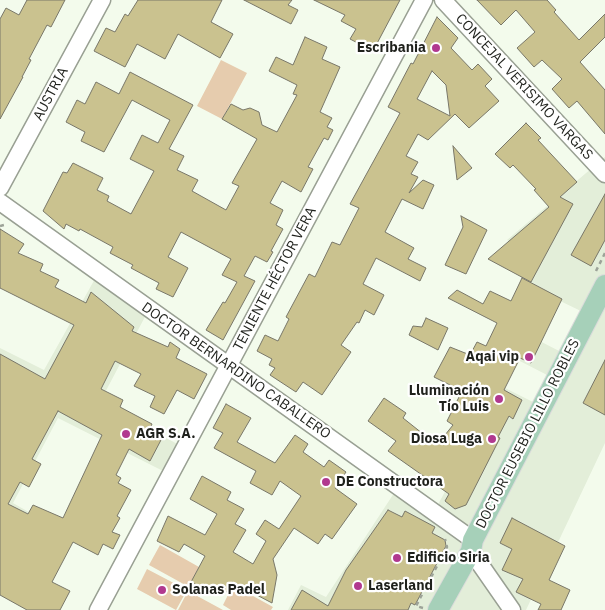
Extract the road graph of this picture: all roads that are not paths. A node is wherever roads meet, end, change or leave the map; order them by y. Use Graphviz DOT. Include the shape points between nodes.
graph roads {
  1 [pos="102,0"];
  2 [pos="424,0"];
  3 [pos="443,0"];
  4 [pos="605,174"];
  5 [pos="0,188"];
  6 [pos="0,202"];
  7 [pos="605,285"];
  8 [pos="228,366"];
  9 [pos="472,545"];
  10 [pos="98,610"];
  11 [pos="431,610"];
  12 [pos="512,610"];
  1 -- 5 [label="street, AUSTRIA"];
  2 -- 8 [label="street, TENIENTE HÉCTOR VERA"];
  3 -- 4 [label="street, CONCEJAL VERISIMO VARGAS"];
  6 -- 8 [label="street, DOCTOR BERNARDINO CABALLERO"];
  7 -- 9 [label="main road, DOCTOR EUSEBIO LILLO ROBLES"];
  8 -- 9 [label="street, DOCTOR BERNARDINO CABALLERO"];
  8 -- 10 [label="street, TENIENTE HÉCTOR VERA"];
  9 -- 11 [label="main road, DOCTOR EUSEBIO LILLO ROBLES"];
  9 -- 12 [label="street, DOCTOR BERNARDINO CABALLERO"];
}
